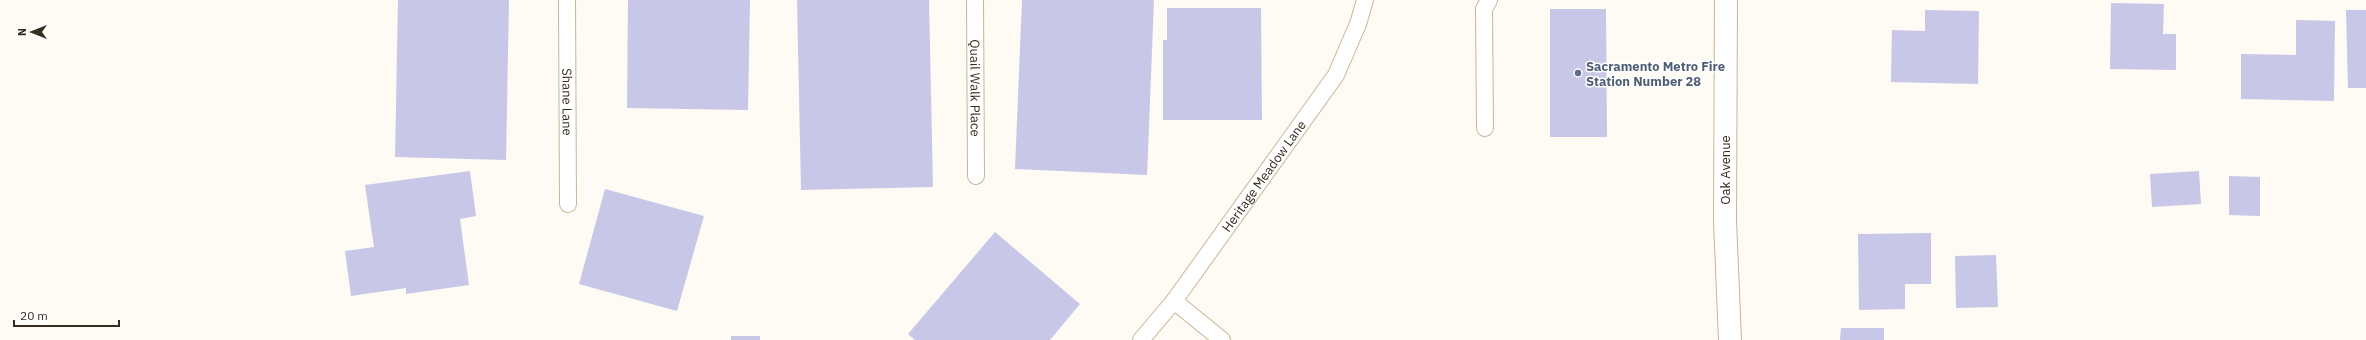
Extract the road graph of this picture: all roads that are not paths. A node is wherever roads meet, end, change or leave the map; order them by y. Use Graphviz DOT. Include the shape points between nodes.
graph roads {
  1 [pos="567,0"];
  2 [pos="975,0"];
  3 [pos="1365,0"];
  4 [pos="1489,0"];
  5 [pos="1726,0"];
  6 [pos="1485,128"];
  7 [pos="976,176"];
  8 [pos="568,204"];
  9 [pos="1174,302"];
  10 [pos="1141,340"];
  11 [pos="1222,340"];
  12 [pos="1730,340"];
  1 -- 8 [label="lane, Shane Lane"];
  2 -- 7 [label="lane, Quail Walk Place"];
  3 -- 9 [label="lane, Heritage Meadow Lane" via="1358,24 1336,75"];
  4 -- 6 [label="lane" via="1484,9"];
  5 -- 12 [label="main road, Oak Avenue" via="1725,220"];
  9 -- 10 [label="lane, Heritage Meadow Lane"];
  9 -- 11 [label="lane"];
}
